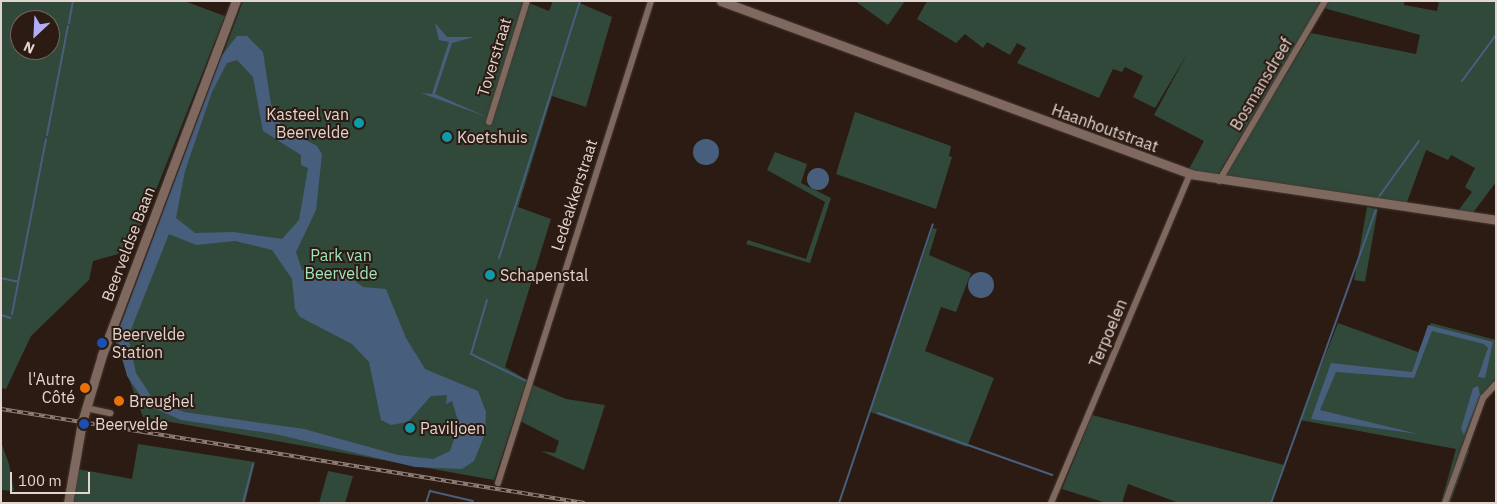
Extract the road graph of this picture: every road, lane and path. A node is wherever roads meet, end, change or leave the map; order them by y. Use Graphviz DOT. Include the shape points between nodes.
graph roads {
  1 [pos="236,1"];
  2 [pos="527,1"];
  3 [pos="651,1"];
  4 [pos="721,1"];
  5 [pos="1326,1"];
  6 [pos="489,122"];
  7 [pos="1190,174"];
  8 [pos="1220,181"];
  9 [pos="1496,220"];
  10 [pos="1496,384"];
  11 [pos="86,408"];
  12 [pos="110,413"];
  13 [pos="498,483"];
  14 [pos="68,503"];
  15 [pos="1051,503"];
  16 [pos="1445,503"];
  1 -- 11 [label="street, Beerveldse Baan"];
  2 -- 6 [label="street, Toverstraat"];
  3 -- 13 [label="street, Ledeakkerstraat"];
  4 -- 7 [label="street, Haanhoutstraat"];
  5 -- 8 [label="street, Bosmansdreef"];
  7 -- 8 [label="street, Haanhoutstraat"];
  7 -- 15 [label="street, Terpoelen"];
  8 -- 9 [label="street, Haanhoutstraat"];
  10 -- 16 [label="street" via="1483,398"];
  11 -- 12 [label="street"];
  11 -- 14 [label="street, Beerveldse Baan"];
}
